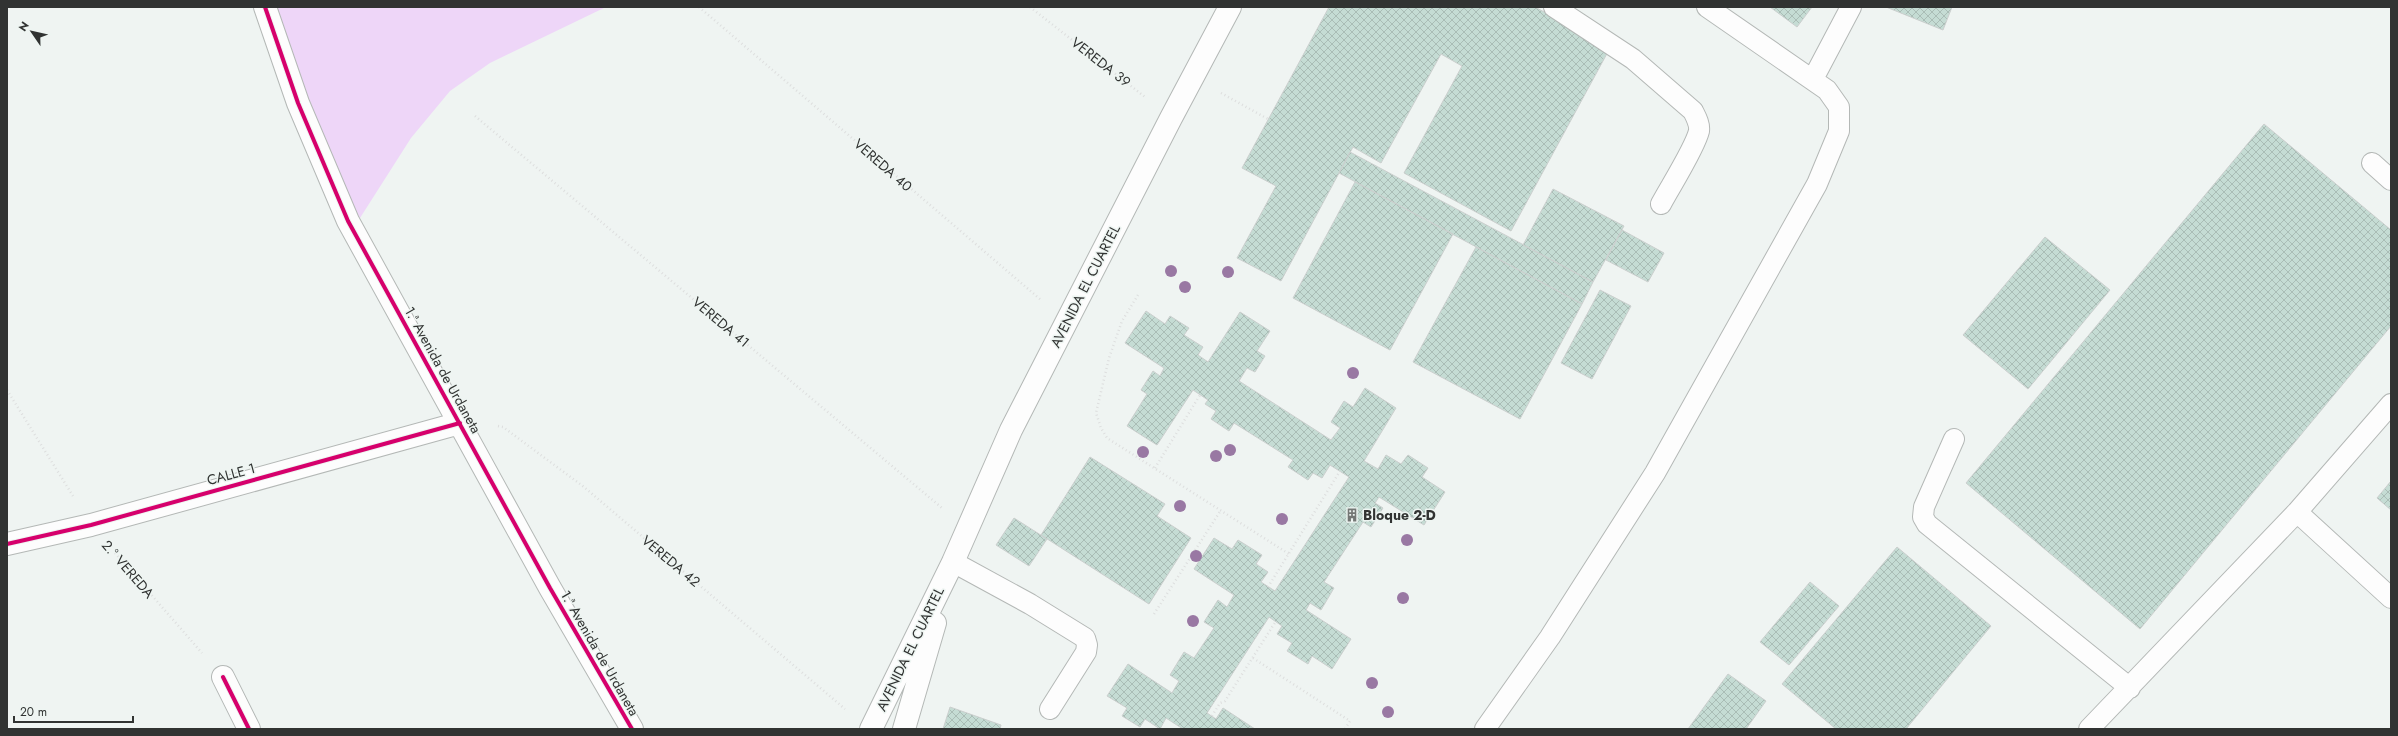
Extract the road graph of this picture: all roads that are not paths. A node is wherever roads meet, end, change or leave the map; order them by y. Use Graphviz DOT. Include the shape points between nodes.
graph roads {
  1 [pos="265,7"];
  2 [pos="1230,7"];
  3 [pos="1554,7"];
  4 [pos="1707,7"];
  5 [pos="1851,7"];
  6 [pos="1812,79"];
  7 [pos="2372,163"];
  8 [pos="2391,180"];
  9 [pos="1661,204"];
  10 [pos="2391,404"];
  11 [pos="460,423"];
  12 [pos="1954,439"];
  13 [pos="2297,512"];
  14 [pos="7,544"];
  15 [pos="952,566"];
  16 [pos="2391,598"];
  17 [pos="223,678"];
  18 [pos="2130,688"];
  19 [pos="1050,709"];
  20 [pos="249,729"];
  21 [pos="632,729"];
  22 [pos="871,729"];
  23 [pos="904,729"];
  24 [pos="1485,729"];
  25 [pos="2089,729"];
  1 -- 11 [label="street, 1.ª Avenida de Urdaneta" via="298,103 348,221"];
  2 -- 15 [label="street, AVENIDA EL CUARTEL" via="1011,430"];
  3 -- 9 [label="lane" via="1633,59 1693,111 1699,121 1699,132"];
  4 -- 6 [label="lane"];
  5 -- 6 [label="lane"];
  6 -- 24 [label="lane" via="1827,90 1839,107 1839,131 1817,184 1655,473 1550,637"];
  7 -- 8 [label="lane"];
  10 -- 13 [label="lane"];
  11 -- 14 [label="street, CALLE 1" via="91,526"];
  11 -- 21 [label="street, 1.ª Avenida de Urdaneta" via="550,588"];
  12 -- 18 [label="lane" via="1924,507 1923,517 1927,524"];
  13 -- 16 [label="lane"];
  13 -- 18 [label="lane"];
  15 -- 19 [label="lane" via="1030,604 1085,638 1088,645 1086,652"];
  15 -- 22 [label="street, AVENIDA EL CUARTEL"];
  15 -- 23 [label="street, AVENIDA EL CUARTEL"];
  17 -- 20 [label="street"];
  18 -- 25 [label="lane"];
}
